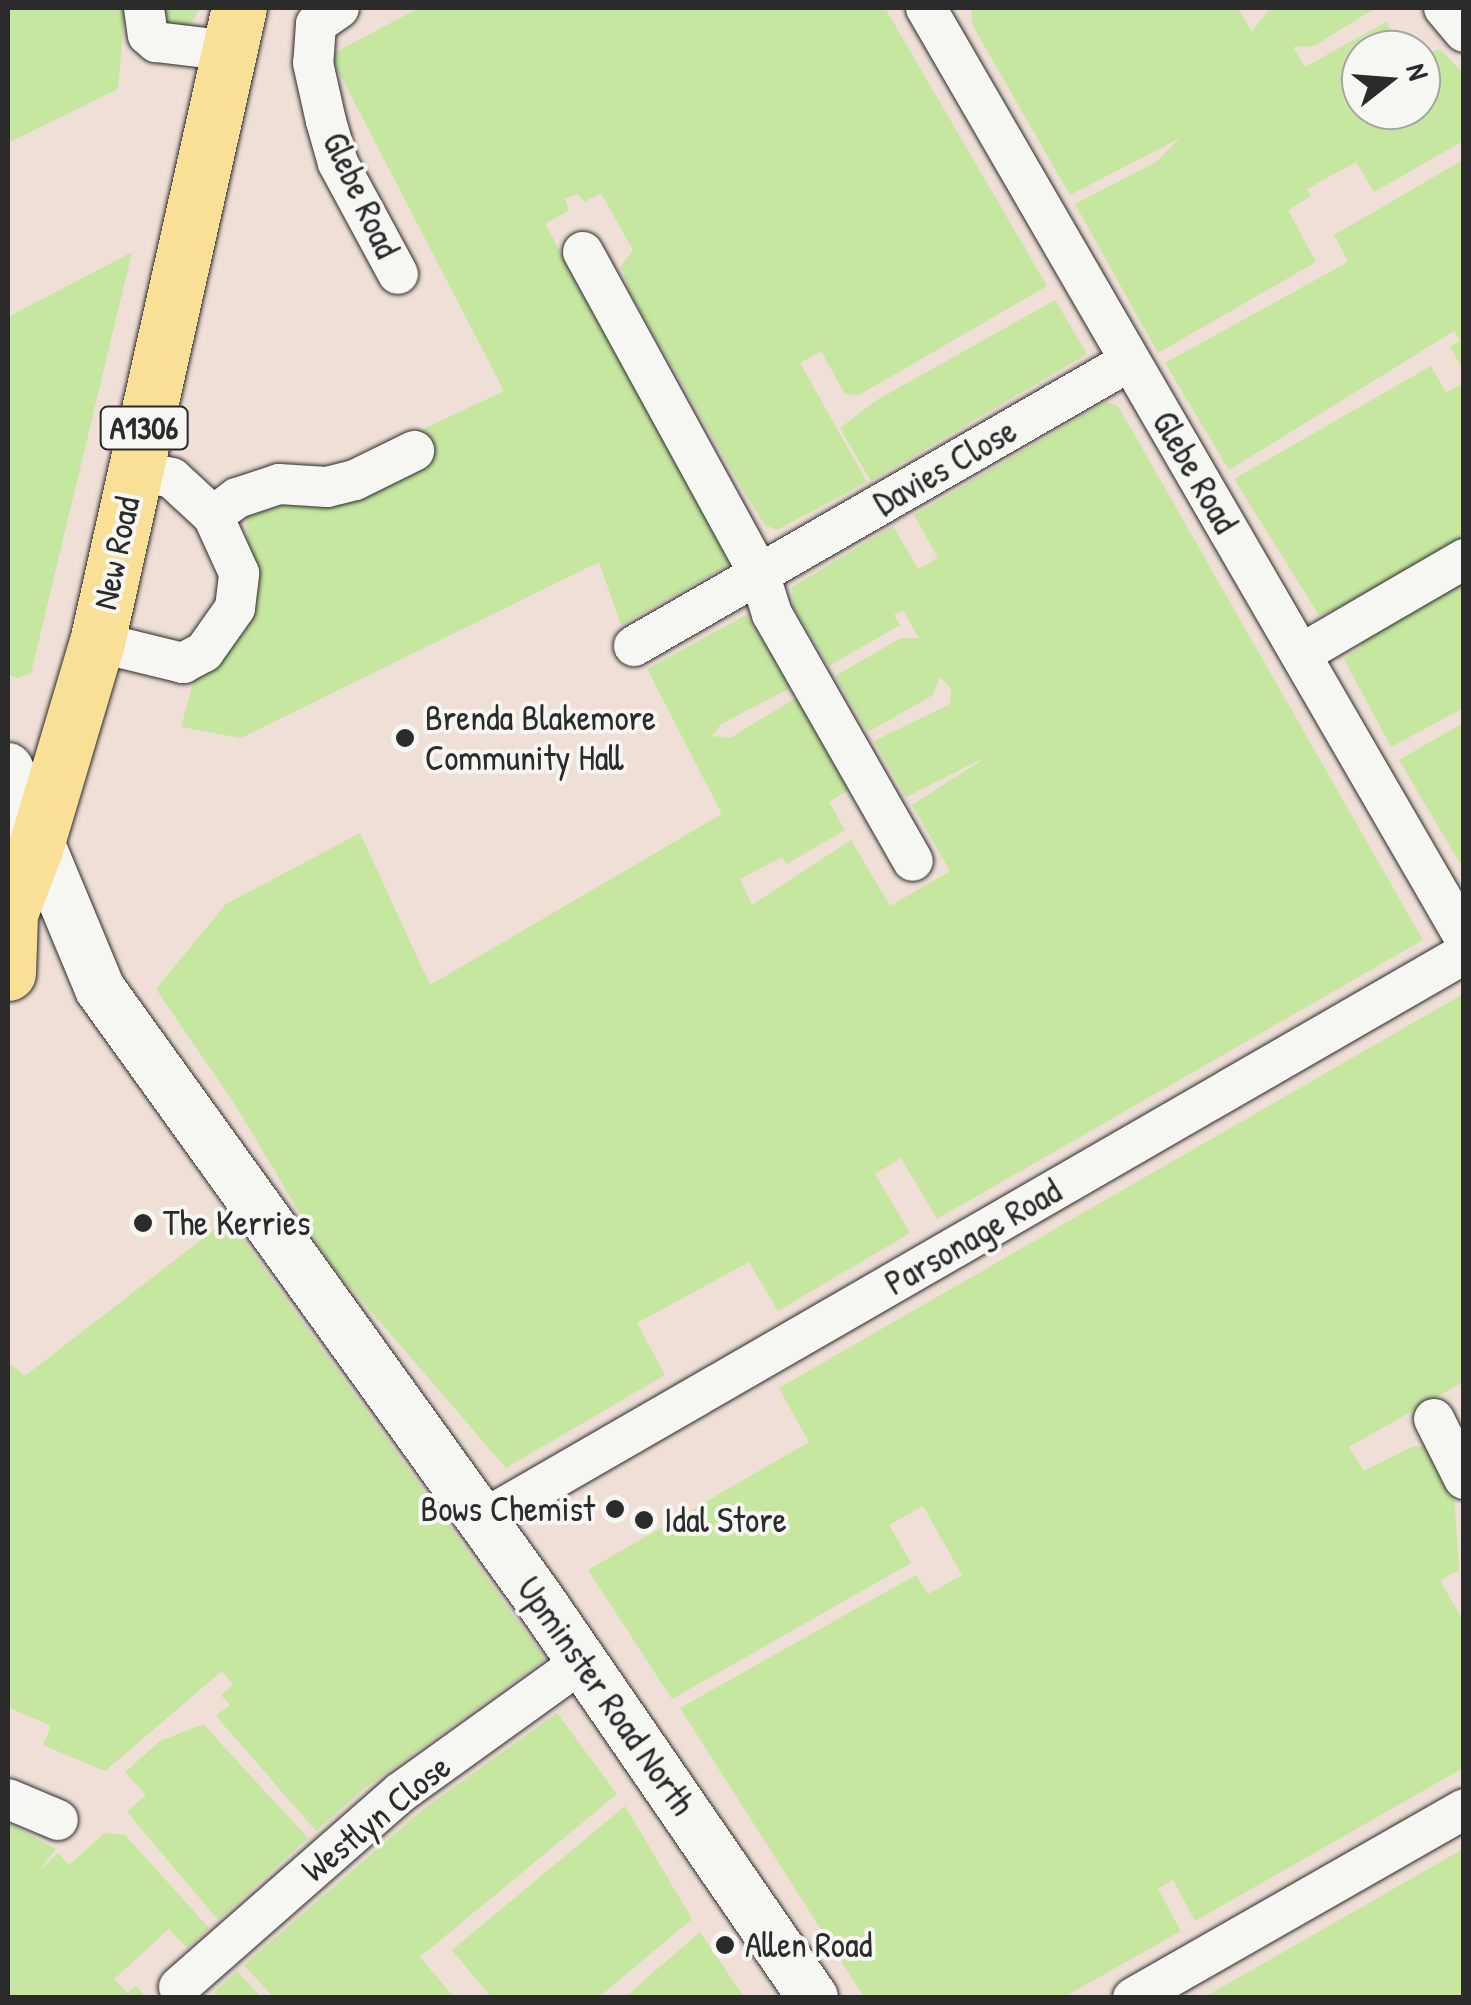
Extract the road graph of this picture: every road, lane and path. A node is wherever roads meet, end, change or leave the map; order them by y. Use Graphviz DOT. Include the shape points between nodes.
graph roads {
  1 [pos="144,8"];
  2 [pos="338,8"];
  3 [pos="926,8"];
  4 [pos="1444,8"];
  5 [pos="235,30"];
  6 [pos="1464,32"];
  7 [pos="583,252"];
  8 [pos="398,274"];
  9 [pos="1130,361"];
  10 [pos="414,452"];
  11 [pos="134,470"];
  12 [pos="213,516"];
  13 [pos="1464,559"];
  14 [pos="759,573"];
  15 [pos="97,642"];
  16 [pos="634,646"];
  17 [pos="1302,654"];
  18 [pos="8,768"];
  19 [pos="36,846"];
  20 [pos="913,861"];
  21 [pos="9,917"];
  22 [pos="1464,936"];
  23 [pos="1464,954"];
  24 [pos="8,972"];
  25 [pos="1434,1419"];
  26 [pos="1464,1479"];
  27 [pos="482,1520"];
  28 [pos="583,1662"];
  29 [pos="8,1799"];
  30 [pos="1464,1810"];
  31 [pos="58,1820"];
  32 [pos="179,1988"];
  33 [pos="813,1998"];
  34 [pos="1133,1998"];
  1 -- 5 [label="street" via="148,35 156,42"];
  2 -- 8 [label="street, Glebe Road" via="316,24 313,64 338,163"];
  3 -- 9 [label="street, Glebe Road"];
  4 -- 6 [label="street"];
  5 -- 11 [label="main road, New Road / A1306"];
  7 -- 14 [label="street"];
  9 -- 14 [label="street, Davies Close"];
  9 -- 17 [label="street, Glebe Road"];
  10 -- 12 [label="street" via="327,487 280,484 238,498"];
  11 -- 12 [label="street" via="172,478"];
  11 -- 15 [label="main road, New Road / A1306"];
  12 -- 15 [label="street" via="239,573 225,629 182,663"];
  13 -- 17 [label="street"];
  14 -- 16 [label="street, Davies Close"];
  14 -- 20 [label="street" via="772,614"];
  15 -- 19 [label="main road, New Road / A1306"];
  17 -- 22 [label="street, Glebe Road"];
  18 -- 19 [label="street, Upminster Road North"];
  19 -- 21 [label="main road, New Road / A1306"];
  19 -- 27 [label="street, Upminster Road North" via="100,990"];
  21 -- 24 [label="main road, New Road / A1306"];
  23 -- 27 [label="street, Parsonage Road"];
  25 -- 26 [label="street"];
  27 -- 28 [label="street, Upminster Road North"];
  28 -- 32 [label="street, Westlyn Close" via="400,1792"];
  28 -- 33 [label="street, Upminster Road North"];
  29 -- 31 [label="street"];
  30 -- 34 [label="street"];
}
